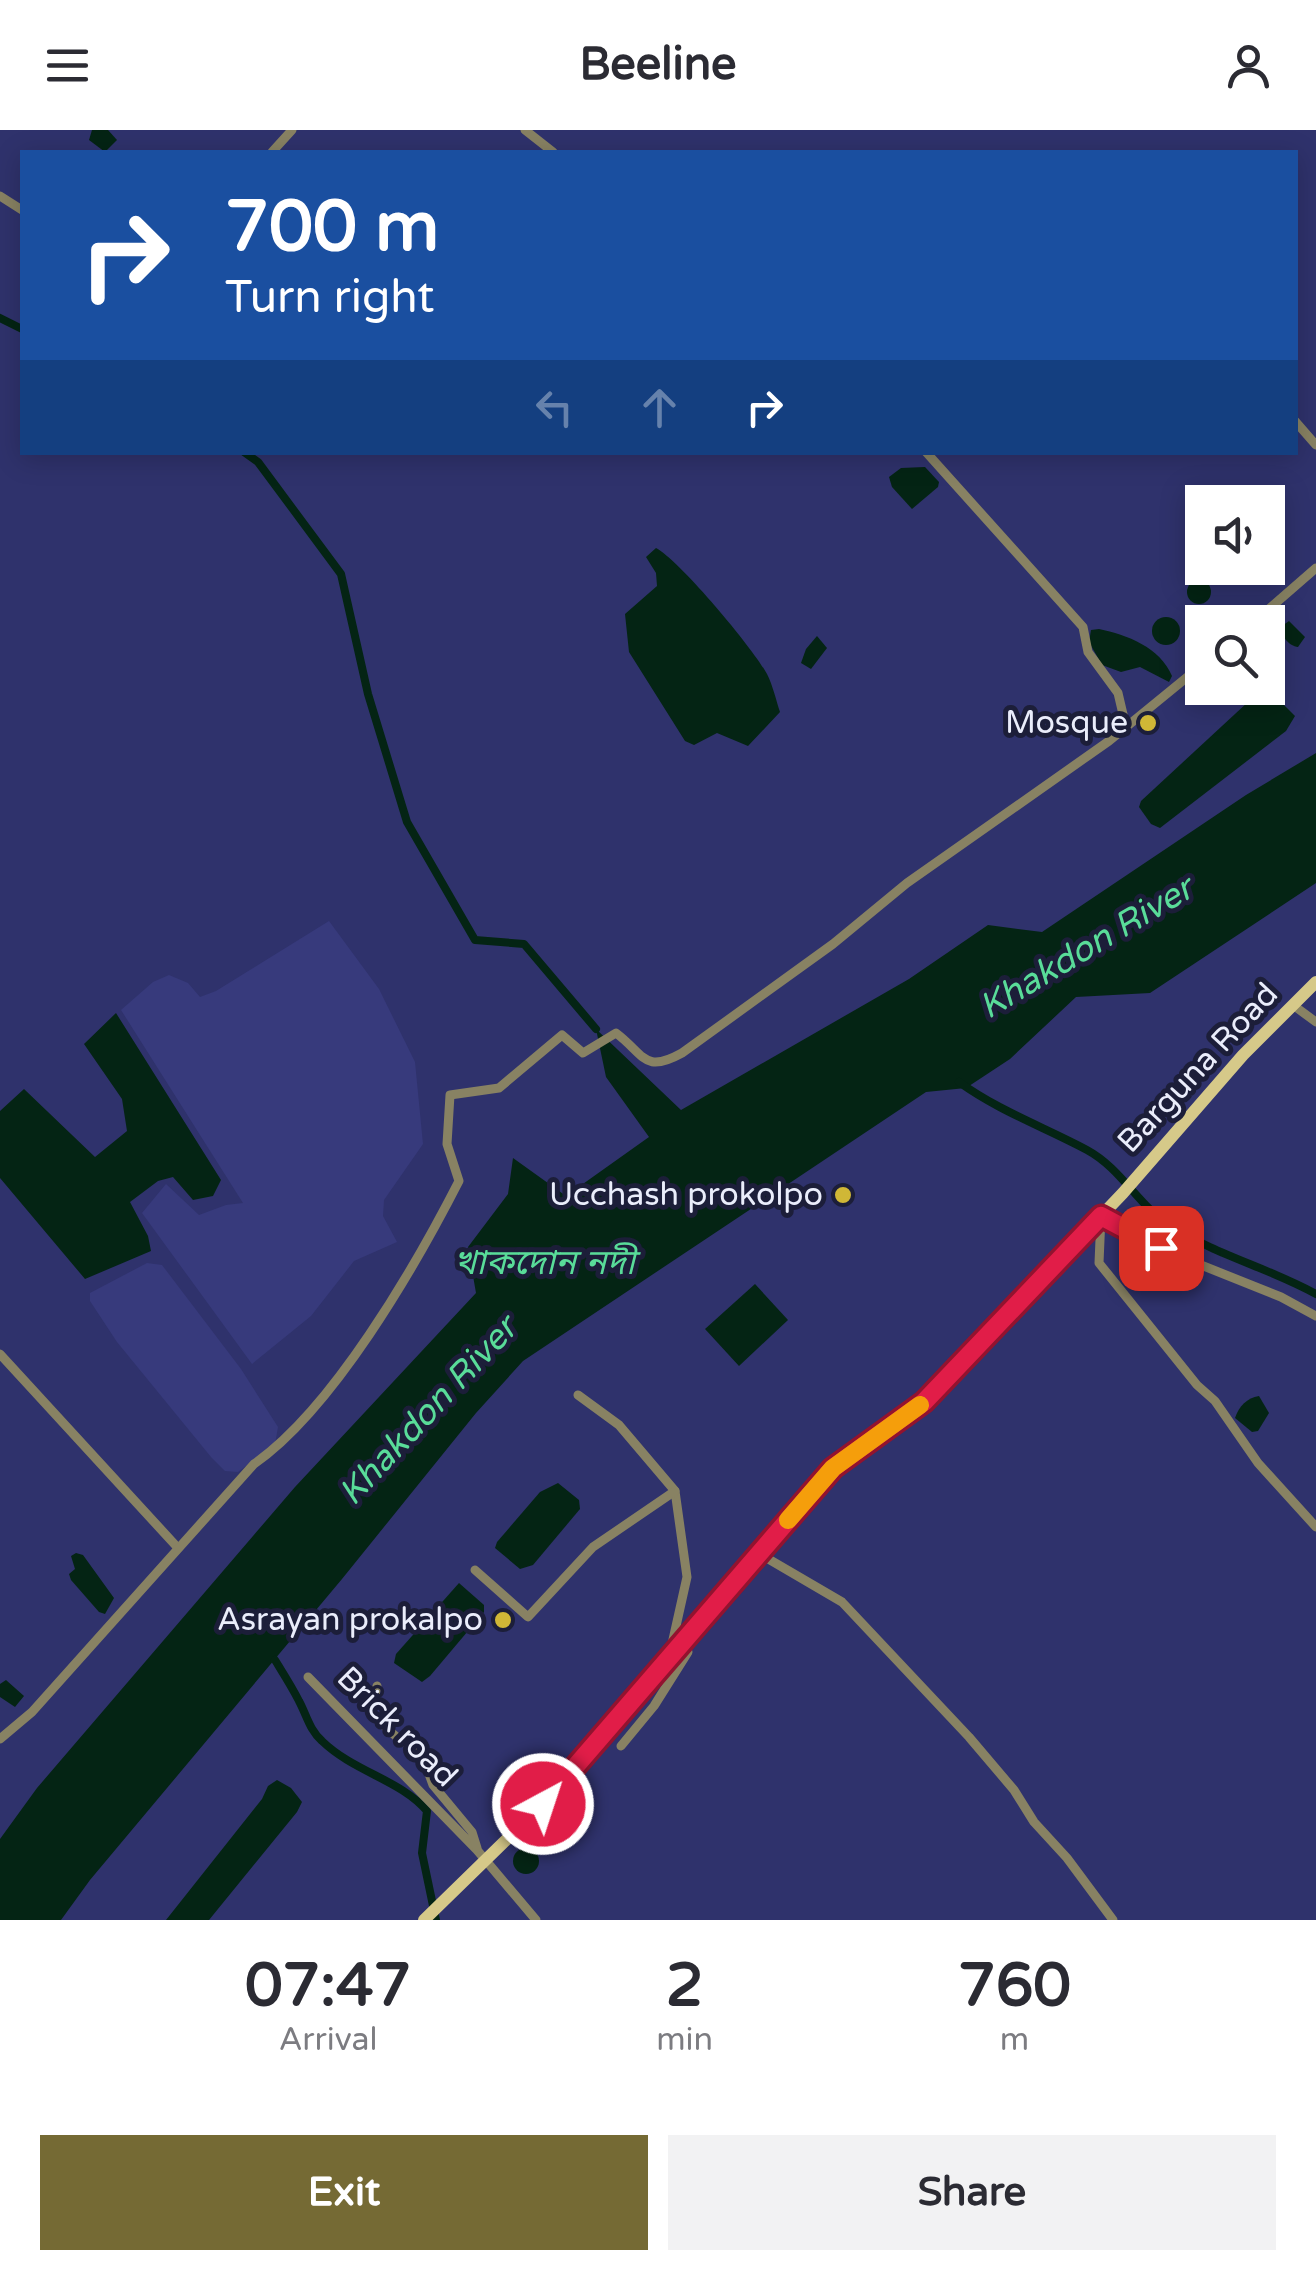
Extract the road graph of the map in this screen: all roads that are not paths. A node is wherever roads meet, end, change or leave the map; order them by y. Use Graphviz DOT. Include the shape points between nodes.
graph roads {
  1 [pos="292,130"];
  2 [pos="530,131"];
  3 [pos="274,150"];
  4 [pos="551,150"];
  5 [pos="1298,425"];
  6 [pos="1316,445"];
  7 [pos="929,455"];
  8 [pos="1316,568"];
  9 [pos="1274,605"];
  10 [pos="1185,679"];
  11 [pos="1126,727"];
  12 [pos="1316,982"];
  13 [pos="1293,1005"];
  14 [pos="1316,1022"];
  15 [pos="1101,1216"];
  16 [pos="1316,1316"];
  17 [pos="0,1354"];
  18 [pos="578,1395"];
  19 [pos="675,1490"];
  20 [pos="1316,1527"];
  21 [pos="178,1548"];
  22 [pos="758,1554"];
  23 [pos="475,1570"];
  24 [pos="688,1652"];
  25 [pos="666,1658"];
  26 [pos="675,1673"];
  27 [pos="308,1677"];
  28 [pos="377,1686"];
  29 [pos="0,1738"];
  30 [pos="621,1746"];
  31 [pos="482,1855"];
  32 [pos="424,1920"];
  33 [pos="536,1920"];
  34 [pos="1113,1920"];
  1 -- 3 [label="street"];
  2 -- 4 [label="street"];
  5 -- 6 [label="street"];
  7 -- 11 [label="street" via="1083,626 1088,652 1118,693"];
  8 -- 9 [label="street"];
  10 -- 11 [label="street"];
  11 -- 21 [label="street" via="742,1012 661,1064 645,1062 616,1032 584,1053 562,1034 499,1088 450,1095 447,1144 458,1181 436,1225 348,1364"];
  12 -- 13 [label="main road, Barguna Road"];
  13 -- 14 [label="street"];
  13 -- 15 [label="main road, Barguna Road"];
  15 -- 16 [label="street"];
  15 -- 20 [label="street" via="1099,1263"];
  15 -- 22 [label="main road" via="924,1402 833,1468"];
  17 -- 21 [label="street"];
  18 -- 19 [label="street" via="619,1425"];
  19 -- 23 [label="street" via="593,1547 528,1616"];
  19 -- 25 [label="street" via="687,1576"];
  21 -- 29 [label="street" via="32,1712"];
  22 -- 25 [label="main road"];
  22 -- 34 [label="street" via="842,1602 969,1737"];
  24 -- 26 [label="street"];
  25 -- 26 [label="street"];
  25 -- 31 [label="main road" via="543,1804"];
  26 -- 30 [label="street"];
  27 -- 31 [label="street, Brick road"];
  28 -- 31 [label="street" via="372,1714 420,1749 434,1785"];
  31 -- 32 [label="main road"];
  31 -- 33 [label="street, Brick road"];
}
